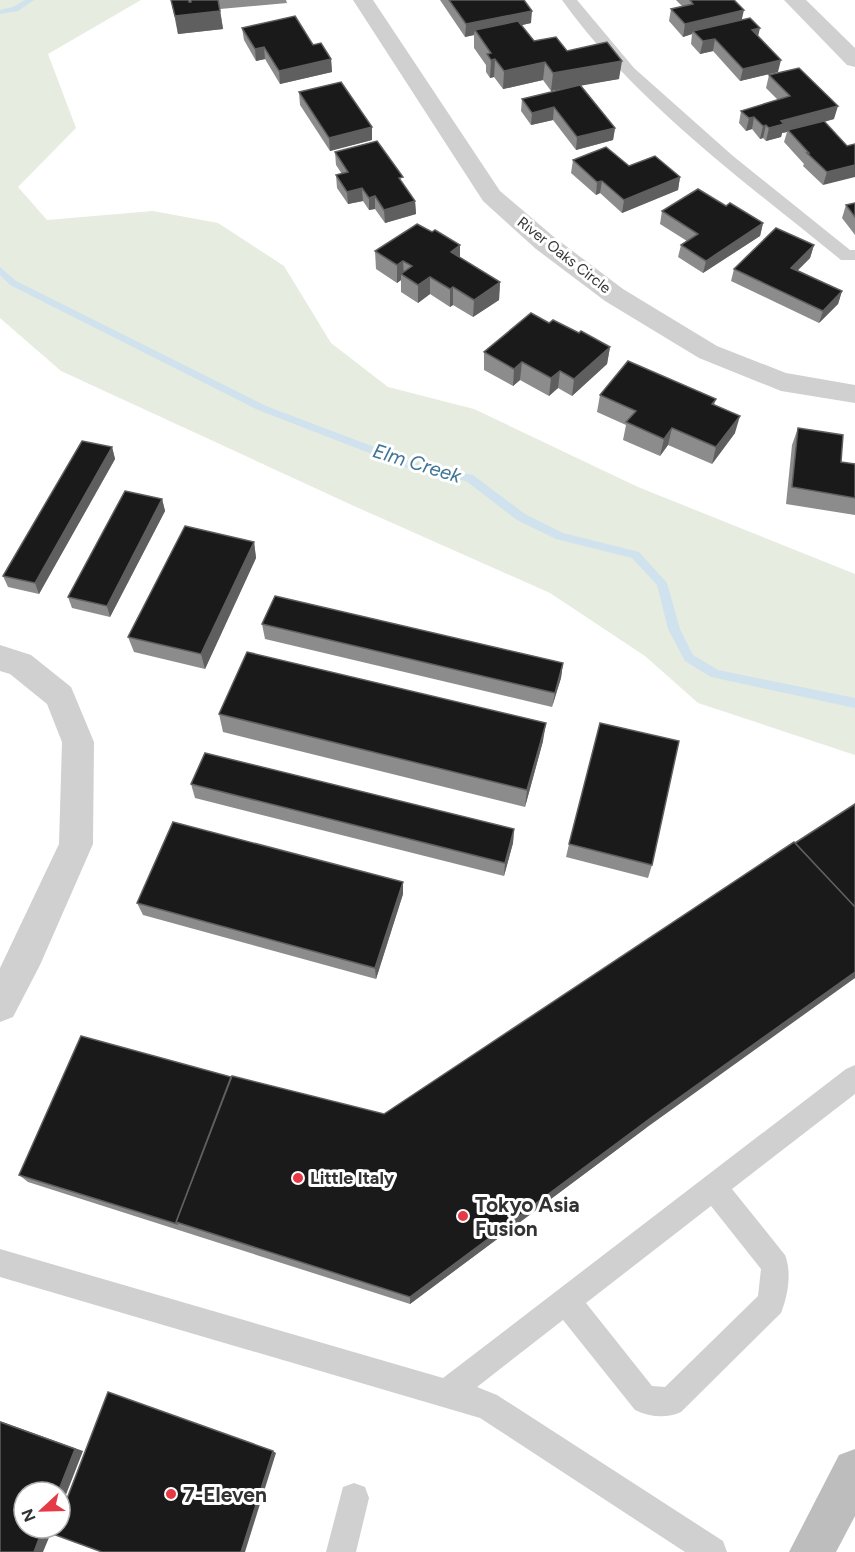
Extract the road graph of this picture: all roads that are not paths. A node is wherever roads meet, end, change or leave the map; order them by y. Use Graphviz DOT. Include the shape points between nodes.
graph roads {
  1 [pos="363,0"];
  2 [pos="569,0"];
  3 [pos="794,0"];
  4 [pos="855,60"];
  5 [pos="855,255"];
  6 [pos="855,394"];
  7 [pos="0,658"];
  8 [pos="0,1005"];
  9 [pos="855,1078"];
  10 [pos="713,1187"];
  11 [pos="0,1263"];
  12 [pos="566,1300"];
  13 [pos="445,1394"];
  14 [pos="855,1471"];
  15 [pos="354,1498"];
  16 [pos="340,1552"];
  17 [pos="712,1552"];
  18 [pos="812,1552"];
  1 -- 6 [label="street, River Oaks Circle" via="491,196 545,243 614,295 708,352 781,382"];
  2 -- 5 [label="lane" via="629,72 727,159 847,256"];
  3 -- 4 [label="street"];
  7 -- 8 [label="street" via="20,664 60,696 78,742 76,844"];
  9 -- 10 [label="lane"];
  10 -- 12 [label="lane"];
  10 -- 12 [label="lane" via="775,1265 771,1302 671,1402 645,1400"];
  11 -- 13 [label="lane"];
  12 -- 13 [label="lane"];
  13 -- 17 [label="lane" via="487,1405"];
  14 -- 18 [label="main road"];
  15 -- 16 [label="lane"];
}
